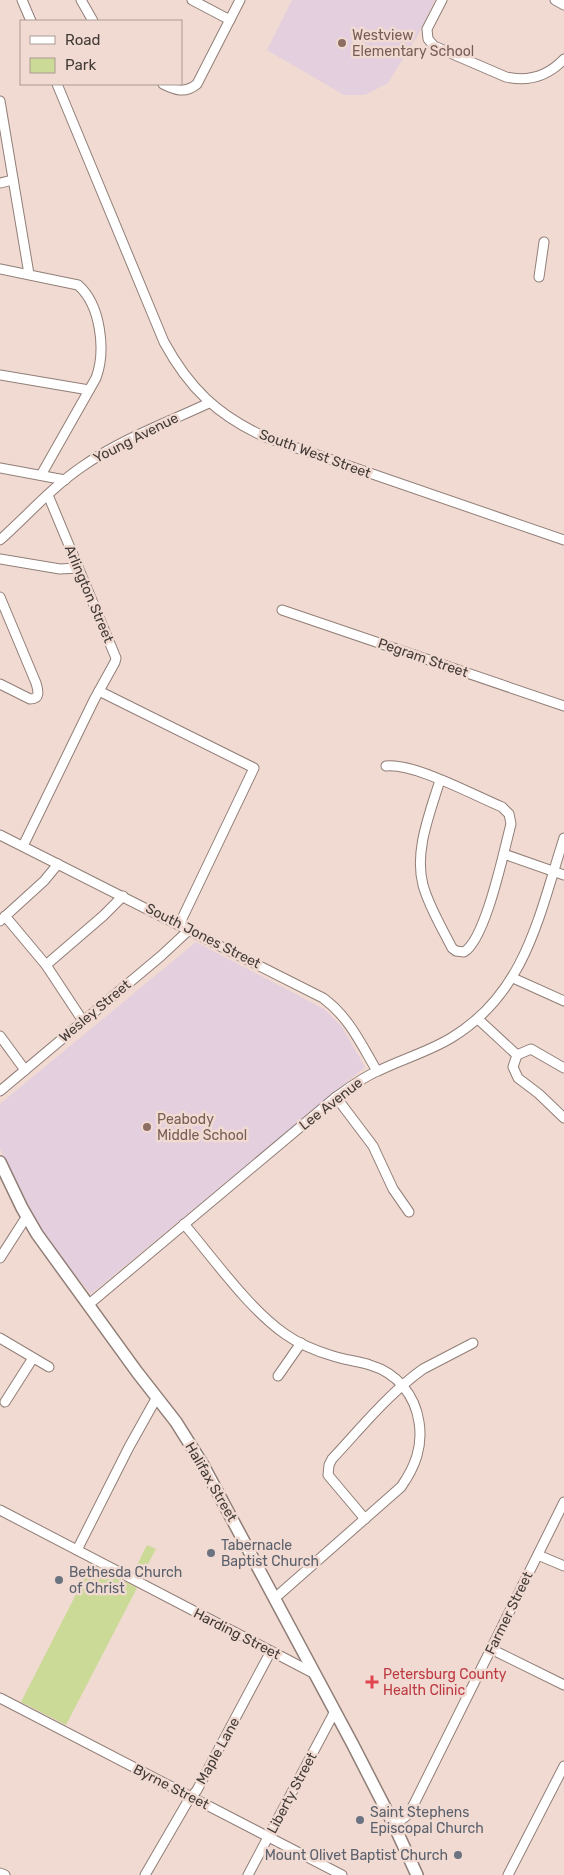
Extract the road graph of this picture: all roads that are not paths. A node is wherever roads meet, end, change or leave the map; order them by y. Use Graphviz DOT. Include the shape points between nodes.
graph roads {
  1 [pos="22,0"];
  2 [pos="82,0"];
  3 [pos="192,0"];
  4 [pos="240,0"];
  5 [pos="442,0"];
  6 [pos="555,0"];
  7 [pos="564,5"];
  8 [pos="31,20"];
  9 [pos="92,20"];
  10 [pos="230,20"];
  11 [pos="564,59"];
  12 [pos="57,85"];
  13 [pos="165,85"];
  14 [pos="0,104"];
  15 [pos="13,180"];
  16 [pos="0,182"];
  17 [pos="544,242"];
  18 [pos="0,269"];
  19 [pos="29,274"];
  20 [pos="540,277"];
  21 [pos="0,375"];
  22 [pos="88,390"];
  23 [pos="209,403"];
  24 [pos="0,468"];
  25 [pos="41,475"];
  26 [pos="65,480"];
  27 [pos="48,495"];
  28 [pos="0,540"];
  29 [pos="564,540"];
  30 [pos="0,558"];
  31 [pos="78,568"];
  32 [pos="0,597"];
  33 [pos="282,610"];
  34 [pos="0,684"];
  35 [pos="99,691"];
  36 [pos="564,706"];
  37 [pos="386,766"];
  38 [pos="440,780"];
  39 [pos="1,837"];
  40 [pos="564,838"];
  41 [pos="23,846"];
  42 [pos="504,854"];
  43 [pos="58,864"];
  44 [pos="553,871"];
  45 [pos="564,875"];
  46 [pos="123,896"];
  47 [pos="2,919"];
  48 [pos="180,925"];
  49 [pos="189,930"];
  50 [pos="46,965"];
  51 [pos="513,978"];
  52 [pos="564,1001"];
  53 [pos="478,1019"];
  54 [pos="83,1020"];
  55 [pos="0,1036"];
  56 [pos="517,1055"];
  57 [pos="564,1068"];
  58 [pos="25,1070"];
  59 [pos="377,1071"];
  60 [pos="0,1091"];
  61 [pos="336,1097"];
  62 [pos="564,1118"];
  63 [pos="0,1162"];
  64 [pos="409,1212"];
  65 [pos="26,1216"];
  66 [pos="184,1224"];
  67 [pos="0,1258"];
  68 [pos="88,1304"];
  69 [pos="0,1338"];
  70 [pos="300,1343"];
  71 [pos="473,1344"];
  72 [pos="33,1358"];
  73 [pos="49,1367"];
  74 [pos="278,1376"];
  75 [pos="402,1385"];
  76 [pos="157,1397"];
  77 [pos="6,1402"];
  78 [pos="564,1502"];
  79 [pos="0,1510"];
  80 [pos="365,1519"];
  81 [pos="77,1550"];
  82 [pos="538,1555"];
  83 [pos="564,1566"];
  84 [pos="275,1598"];
  85 [pos="491,1649"];
  86 [pos="271,1651"];
  87 [pos="315,1674"];
  88 [pos="564,1685"];
  89 [pos="0,1698"];
  90 [pos="335,1711"];
  91 [pos="564,1766"];
  92 [pos="191,1797"];
  93 [pos="393,1823"];
  94 [pos="269,1837"];
  95 [pos="0,1873"];
  96 [pos="418,1874"];
  97 [pos="5,1875"];
  98 [pos="145,1875"];
  99 [pos="248,1875"];
  100 [pos="342,1875"];
  101 [pos="508,1875"];
  1 -- 8 [label="street"];
  2 -- 9 [label="street"];
  3 -- 10 [label="street"];
  4 -- 10 [label="street"];
  5 -- 11 [label="street" via="427,29 428,39 434,46 514,78 544,75"];
  6 -- 7 [label="street"];
  10 -- 13 [label="street" via="196,84 187,90"];
  12 -- 23 [label="street, South West Street" via="164,342 186,377"];
  14 -- 15 [label="street"];
  15 -- 16 [label="street"];
  15 -- 19 [label="street"];
  17 -- 20 [label="street"];
  18 -- 19 [label="street"];
  19 -- 22 [label="street" via="78,285 91,302 101,350 99,368"];
  21 -- 22 [label="street"];
  22 -- 25 [label="street"];
  23 -- 26 [label="street, Young Avenue" via="116,445"];
  23 -- 29 [label="street, South West Street" via="264,437"];
  24 -- 25 [label="street"];
  25 -- 26 [label="street"];
  26 -- 27 [label="street, Young Avenue"];
  27 -- 28 [label="street, Young Avenue"];
  27 -- 31 [label="street, Arlington Street"];
  30 -- 31 [label="street" via="60,569"];
  31 -- 35 [label="street, Arlington Street" via="116,658"];
  32 -- 34 [label="street" via="38,696 32,699"];
  33 -- 36 [label="street, Pegram Street"];
  35 -- 41 [label="street"];
  35 -- 48 [label="street" via="254,768"];
  37 -- 38 [label="street" via="412,768"];
  38 -- 42 [label="street" via="506,810 511,824"];
  38 -- 42 [label="street" via="420,861 426,895 456,951 464,952 471,944 486,914"];
  39 -- 41 [label="street, South Jones Street"];
  40 -- 44 [label="street, Lee Avenue"];
  41 -- 43 [label="street, South Jones Street"];
  42 -- 44 [label="street"];
  43 -- 46 [label="street, South Jones Street"];
  43 -- 47 [label="street"];
  44 -- 45 [label="street"];
  44 -- 51 [label="street, Lee Avenue" via="526,953"];
  46 -- 48 [label="street, South Jones Street"];
  46 -- 50 [label="street"];
  47 -- 50 [label="street"];
  48 -- 49 [label="street, South Jones Street"];
  49 -- 54 [label="street, Wesley Street"];
  49 -- 59 [label="street, South Jones Street" via="334,1006 350,1024"];
  50 -- 54 [label="street"];
  51 -- 52 [label="street"];
  51 -- 53 [label="street, Lee Avenue"];
  53 -- 56 [label="street"];
  53 -- 59 [label="street, Lee Avenue" via="435,1047"];
  54 -- 58 [label="street, Wesley Street"];
  55 -- 58 [label="street"];
  56 -- 57 [label="street" via="531,1049"];
  56 -- 62 [label="street" via="513,1067 518,1078"];
  58 -- 60 [label="street, Wesley Street"];
  59 -- 61 [label="street, Lee Avenue"];
  61 -- 64 [label="street" via="372,1146 393,1189"];
  61 -- 66 [label="street, Lee Avenue"];
  63 -- 65 [label="main road, Halifax Street"];
  65 -- 67 [label="street"];
  65 -- 68 [label="main road, Halifax Street"];
  66 -- 68 [label="street, Lee Avenue"];
  66 -- 70 [label="street" via="260,1313"];
  68 -- 76 [label="main road, Halifax Street"];
  69 -- 72 [label="street"];
  70 -- 74 [label="street"];
  70 -- 75 [label="street" via="333,1356 377,1367"];
  71 -- 75 [label="street" via="423,1369"];
  72 -- 73 [label="street"];
  72 -- 77 [label="street"];
  75 -- 80 [label="street" via="417,1411 420,1431 417,1458 401,1486"];
  75 -- 80 [label="street" via="329,1465 329,1477"];
  76 -- 81 [label="street"];
  76 -- 84 [label="main road, Halifax Street" via="203,1464"];
  78 -- 82 [label="street, Farmer Street"];
  79 -- 81 [label="street, Harding Street"];
  80 -- 84 [label="street"];
  81 -- 86 [label="street, Harding Street"];
  82 -- 83 [label="street"];
  82 -- 85 [label="street, Farmer Street"];
  84 -- 87 [label="main road, Halifax Street"];
  85 -- 88 [label="street"];
  85 -- 93 [label="street, Farmer Street" via="409,1814"];
  86 -- 87 [label="street, Harding Street"];
  86 -- 92 [label="street, Maple Lane"];
  87 -- 90 [label="main road, Halifax Street"];
  89 -- 92 [label="street, Byrne Street"];
  90 -- 93 [label="main road, Halifax Street"];
  90 -- 94 [label="street, Liberty Street"];
  91 -- 101 [label="street"];
  92 -- 94 [label="street, Byrne Street"];
  92 -- 98 [label="street, Maple Lane"];
  93 -- 96 [label="main road, Halifax Street"];
  94 -- 99 [label="street, Liberty Street"];
  94 -- 100 [label="street, Byrne Street"];
  95 -- 97 [label="street"];
}
